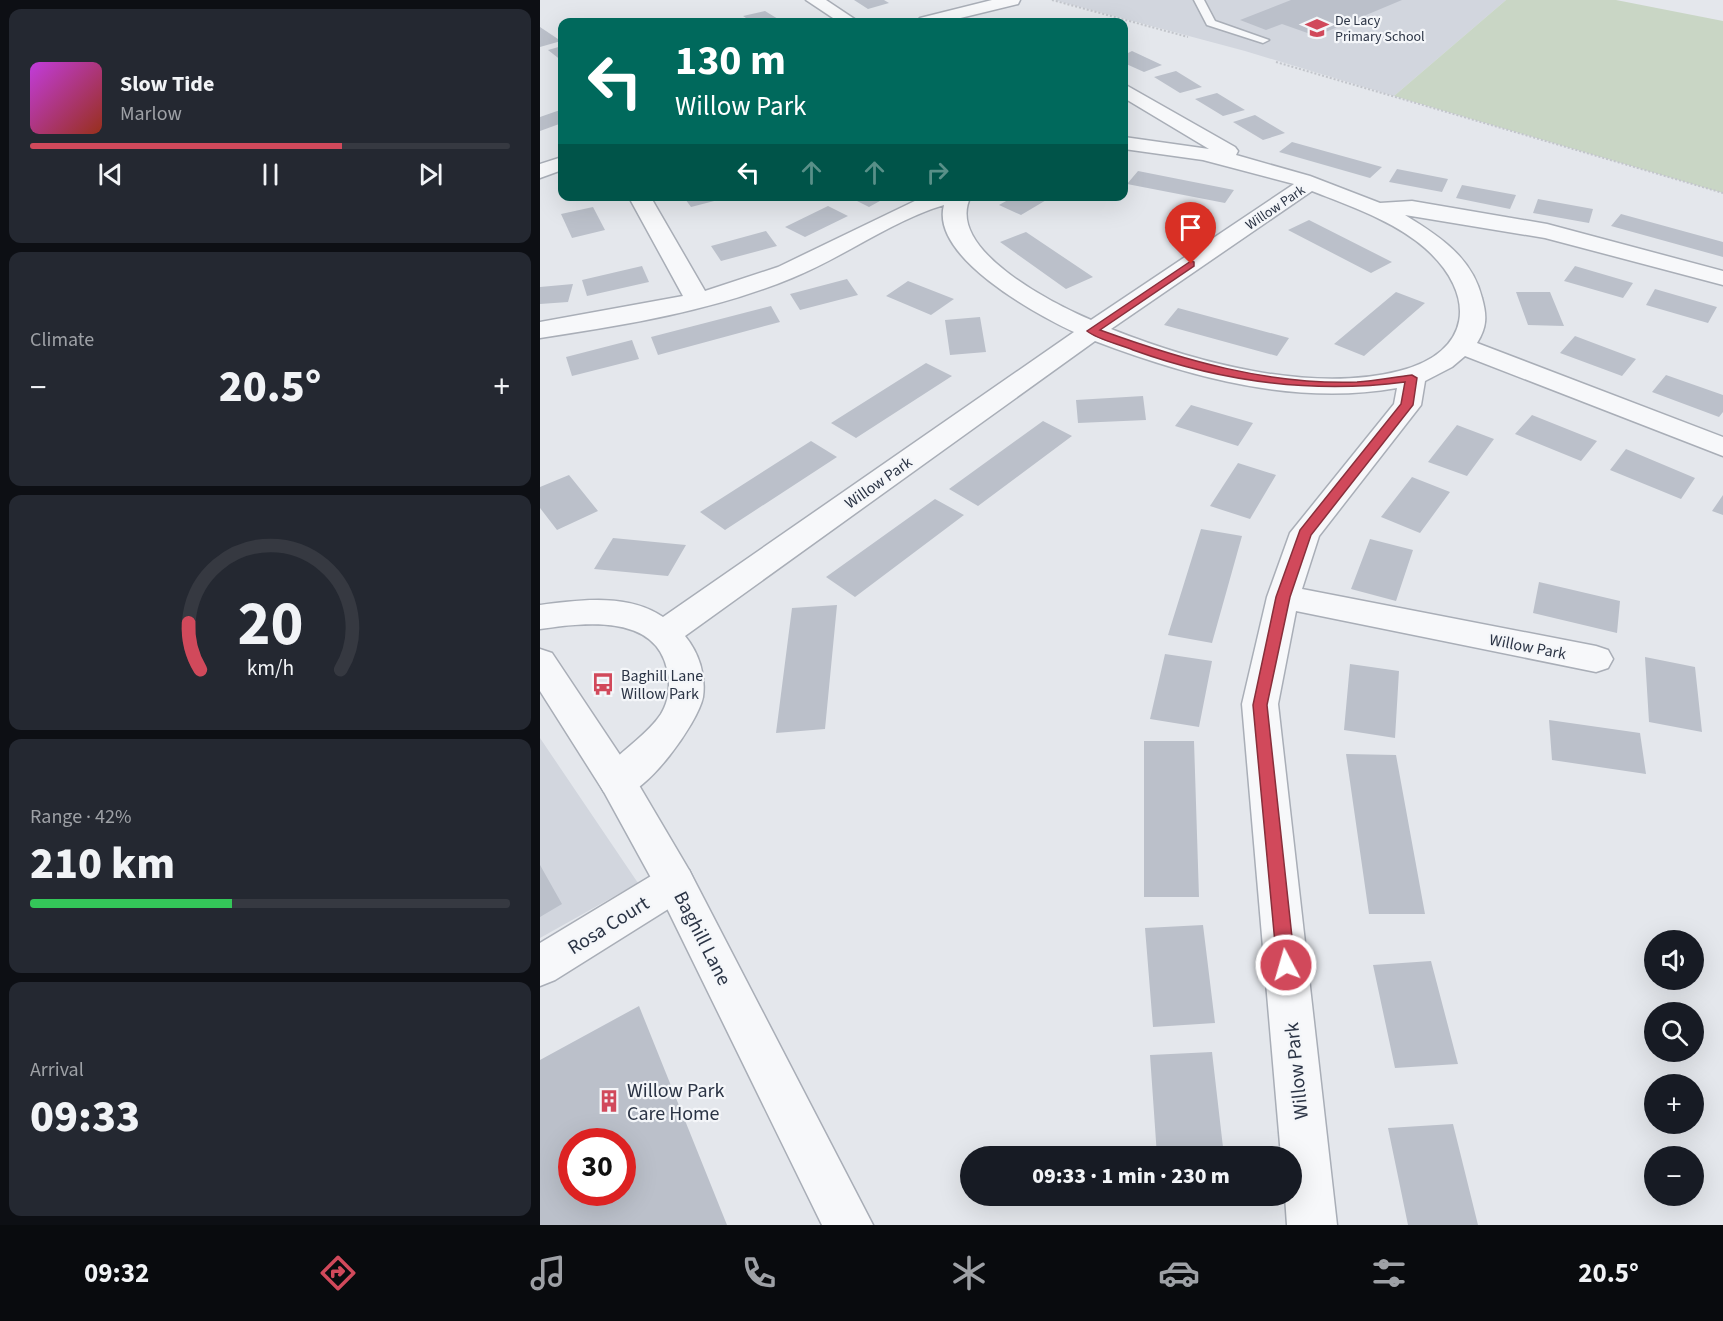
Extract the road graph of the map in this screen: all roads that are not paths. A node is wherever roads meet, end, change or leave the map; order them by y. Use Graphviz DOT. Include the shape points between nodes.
graph roads {
  1 [pos="814,0"];
  2 [pos="1012,0"];
  3 [pos="1199,0"];
  4 [pos="843,18"];
  5 [pos="942,18"];
  6 [pos="1263,40"];
  7 [pos="1128,92"];
  8 [pos="1168,115"];
  9 [pos="1134,144"];
  10 [pos="1231,158"];
  11 [pos="558,165"];
  12 [pos="540,172"];
  13 [pos="1310,183"];
  14 [pos="642,201"];
  15 [pos="935,201"];
  16 [pos="956,201"];
  17 [pos="1376,210"];
  18 [pos="1513,225"];
  19 [pos="1462,248"];
  20 [pos="1723,278"];
  21 [pos="697,299"];
  22 [pos="540,330"];
  23 [pos="1092,331"];
  24 [pos="1462,346"];
  25 [pos="1412,378"];
  26 [pos="1723,447"];
  27 [pos="1283,597"];
  28 [pos="540,617"];
  29 [pos="665,633"];
  30 [pos="1596,659"];
  31 [pos="540,662"];
  32 [pos="617,782"];
  33 [pos="675,883"];
  34 [pos="540,966"];
  35 [pos="848,1225"];
  36 [pos="1312,1225"];
  1 -- 4 [label="street"];
  2 -- 5 [label="street"];
  3 -- 6 [label="lane" via="1211,23"];
  7 -- 8 [label="street, Willow Park"];
  8 -- 9 [label="street, Willow Park" via="1162,127"];
  8 -- 10 [label="street, Willow Park" via="1227,150"];
  9 -- 10 [label="street, Willow Park"];
  10 -- 13 [label="street, Willow Park"];
  11 -- 12 [label="street"];
  13 -- 17 [label="street, Willow Park"];
  13 -- 23 [label="street, Willow Park"];
  14 -- 21 [label="street"];
  15 -- 21 [label="street, Willow Park" via="803,265"];
  16 -- 23 [label="street, Willow Park" via="953,218 961,239 984,264 1054,314"];
  17 -- 18 [label="street, Willow Park" via="1412,208"];
  17 -- 19 [label="street, Willow Park" via="1417,234"];
  18 -- 19 [label="street, Willow Park"];
  18 -- 20 [label="street, Willow Park"];
  19 -- 24 [label="street, Willow Park" via="1457,267 1473,313 1472,331"];
  21 -- 22 [label="street, Willow Park" via="619,318"];
  23 -- 25 [label="street, Willow Park" via="1162,356 1254,379 1358,385"];
  23 -- 29 [label="street, Willow Park"];
  24 -- 25 [label="street, Willow Park" via="1443,363"];
  24 -- 26 [label="street"];
  25 -- 27 [label="street, Willow Park" via="1407,405 1305,533"];
  27 -- 30 [label="street, Willow Park"];
  27 -- 36 [label="street, Willow Park" via="1260,705"];
  28 -- 29 [label="street" via="600,611 639,618"];
  29 -- 32 [label="street" via="682,658 687,685 682,707 658,744"];
  31 -- 32 [label="street, Baghill Lane"];
  32 -- 33 [label="street, Baghill Lane"];
  33 -- 34 [label="street, Rosa Court"];
  33 -- 35 [label="street, Baghill Lane"];
}
